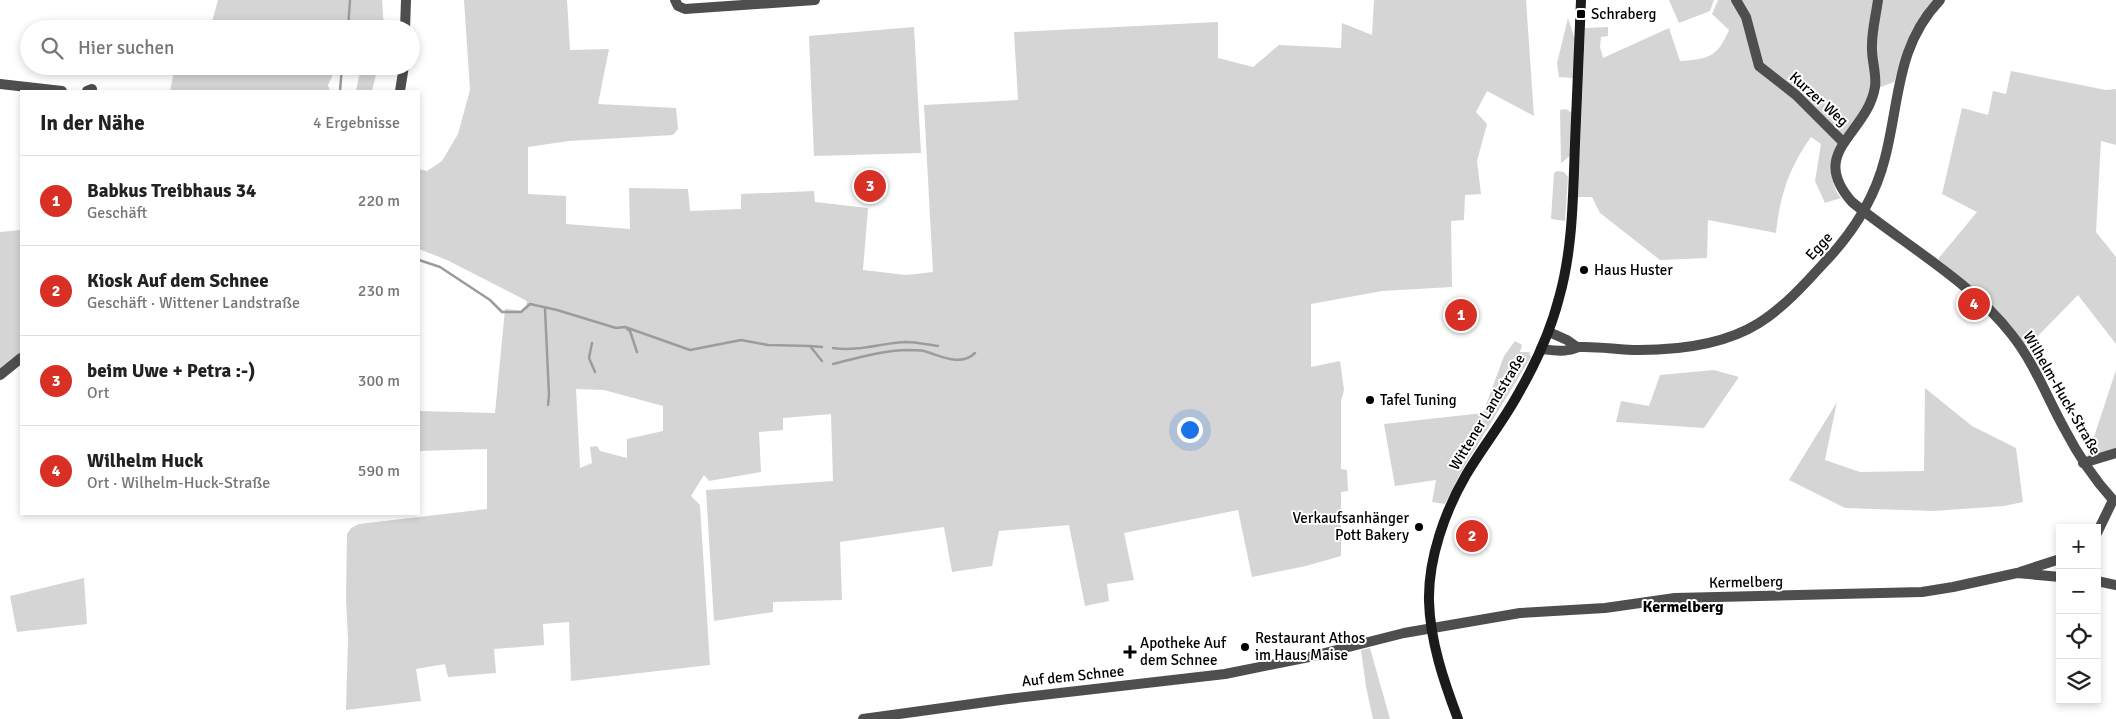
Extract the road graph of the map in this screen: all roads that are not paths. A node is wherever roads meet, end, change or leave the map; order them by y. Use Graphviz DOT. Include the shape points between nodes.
graph roads {
  1 [pos="406,0"];
  2 [pos="675,0"];
  3 [pos="815,0"];
  4 [pos="1582,0"];
  5 [pos="1736,0"];
  6 [pos="1878,0"];
  7 [pos="1940,0"];
  8 [pos="405,20"];
  9 [pos="403,75"];
  10 [pos="0,84"];
  11 [pos="53,90"];
  12 [pos="400,90"];
  13 [pos="1843,142"];
  14 [pos="1863,211"];
  15 [pos="1549,332"];
  16 [pos="1577,347"];
  17 [pos="1542,349"];
  18 [pos="20,359"];
  19 [pos="0,375"];
  20 [pos="2116,453"];
  21 [pos="2083,463"];
  22 [pos="2115,501"];
  23 [pos="2101,526"];
  24 [pos="2056,561"];
  25 [pos="2017,573"];
  26 [pos="2056,577"];
  27 [pos="2101,582"];
  28 [pos="2116,585"];
  29 [pos="1433,629"];
  30 [pos="863,719"];
  31 [pos="1458,719"];
  1 -- 8 [label="street"];
  2 -- 3 [label="street" via="685,9"];
  4 -- 15 [label="main road, Wittener Landstraße" via="1569,242 1564,278"];
  5 -- 13 [label="street, Kurzer Weg" via="1746,18 1759,66 1796,95"];
  6 -- 13 [label="street, Wilhelm-Huck-Straße" via="1872,46 1875,87 1867,110"];
  7 -- 14 [label="street, Egge" via="1920,26 1908,52 1899,80 1883,168"];
  9 -- 12 [label="street"];
  10 -- 11 [label="street"];
  13 -- 14 [label="street, Wilhelm-Huck-Straße" via="1835,165 1836,177 1842,191"];
  14 -- 16 [label="street, Egge" via="1846,238 1814,274 1756,325 1712,342 1678,349"];
  14 -- 21 [label="street, Wilhelm-Huck-Straße" via="1951,275 1998,319 2034,369"];
  15 -- 16 [label="street, Egge"];
  15 -- 17 [label="main road, Wittener Landstraße"];
  16 -- 17 [label="street, Egge"];
  17 -- 29 [label="main road, Wittener Landstraße" via="1454,498 1432,569 1429,601"];
  18 -- 19 [label="street"];
  20 -- 21 [label="street"];
  21 -- 22 [label="street, Wilhelm-Huck-Straße"];
  22 -- 23 [label="street, Wilhelm-Huck-Straße"];
  24 -- 25 [label="street"];
  25 -- 26 [label="street, Kermelberg"];
  25 -- 29 [label="street, Kermelberg" via="1922,592 1675,598 1605,608 1520,613"];
  27 -- 28 [label="street"];
  29 -- 30 [label="street, Auf dem Schnee" via="1224,674"];
  29 -- 31 [label="main road, Wittener Landstraße"];
}
